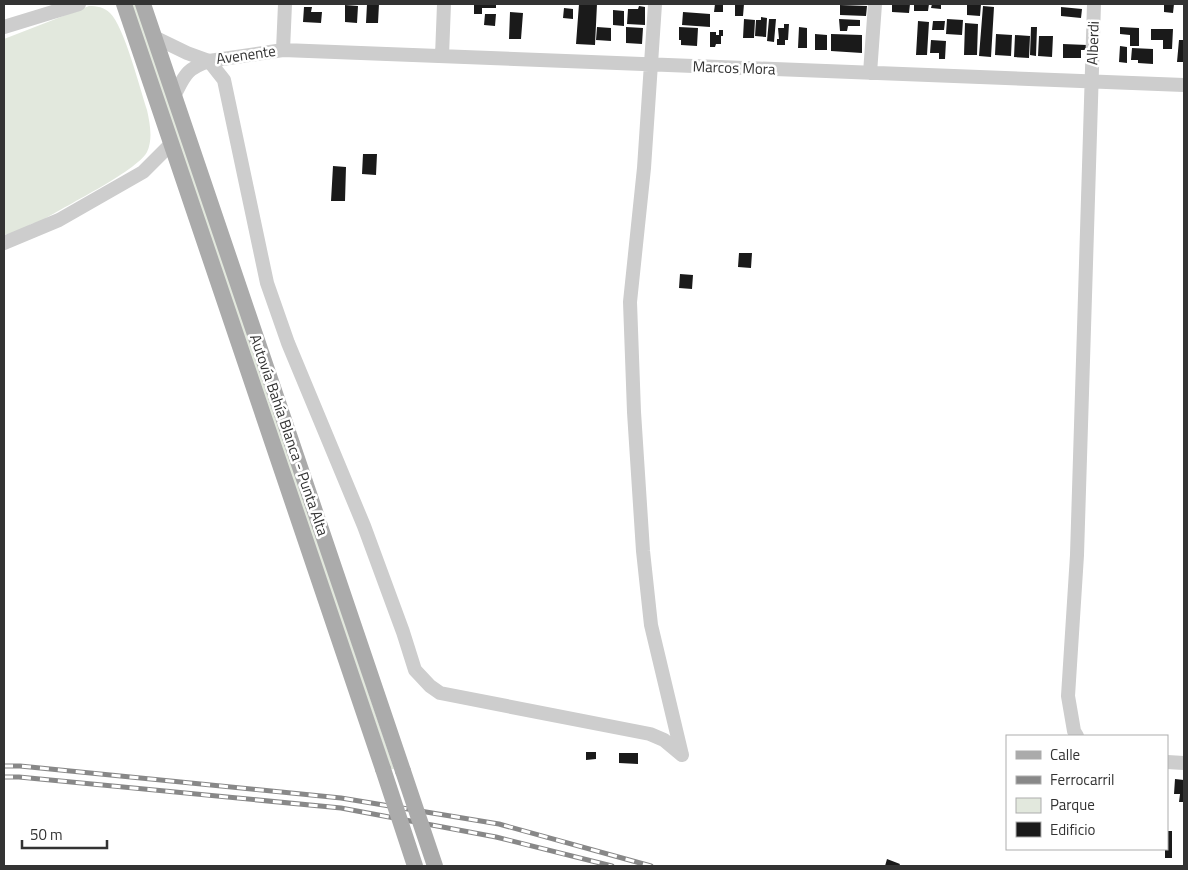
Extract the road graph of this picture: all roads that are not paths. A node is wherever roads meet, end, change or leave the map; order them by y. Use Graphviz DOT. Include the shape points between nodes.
graph roads {
  1 [pos="79,4"];
  2 [pos="124,4"];
  3 [pos="143,4"];
  4 [pos="285,4"];
  5 [pos="444,4"];
  6 [pos="655,4"];
  7 [pos="875,4"];
  8 [pos="1094,4"];
  9 [pos="4,17"];
  10 [pos="25,19"];
  11 [pos="4,27"];
  12 [pos="154,37"];
  13 [pos="284,50"];
  14 [pos="442,56"];
  15 [pos="209,61"];
  16 [pos="651,64"];
  17 [pos="870,73"];
  18 [pos="1092,82"];
  19 [pos="1184,86"];
  20 [pos="174,96"];
  21 [pos="172,144"];
  22 [pos="4,243"];
  23 [pos="1077,735"];
  24 [pos="1168,762"];
  25 [pos="1184,763"];
  26 [pos="415,866"];
  27 [pos="435,866"];
  1 -- 10 [label="street"];
  2 -- 21 [label="main road, Autovía Bahía Blanca - Punta Alta"];
  3 -- 12 [label="main road, Autovía Bahía Blanca - Punta Alta"];
  4 -- 13 [label="street"];
  5 -- 14 [label="street"];
  6 -- 16 [label="street"];
  7 -- 17 [label="street"];
  8 -- 18 [label="street, Alberdi"];
  9 -- 10 [label="street"];
  10 -- 11 [label="street"];
  12 -- 15 [label="street, Avenente"];
  12 -- 20 [label="main road, Autovía Bahía Blanca - Punta Alta"];
  13 -- 14 [label="street, Marcos Mora"];
  13 -- 15 [label="street, Avenente"];
  14 -- 16 [label="street, Marcos Mora"];
  15 -- 16 [label="street" via="224,80 267,283 288,344 364,526 415,670 440,693 650,734 664,740 682,755 651,626 642,551 634,412 630,302"];
  15 -- 20 [label="street" via="186,73"];
  16 -- 17 [label="street, Marcos Mora"];
  17 -- 18 [label="street, Marcos Mora"];
  18 -- 19 [label="street, Marcos Mora"];
  18 -- 23 [label="street, Alberdi" via="1077,555 1068,696"];
  20 -- 27 [label="main road, Autovía Bahía Blanca - Punta Alta, bridge"];
  21 -- 22 [label="street" via="143,172 59,220"];
  21 -- 26 [label="main road, Autovía Bahía Blanca - Punta Alta, bridge"];
  24 -- 25 [label="street"];
}
